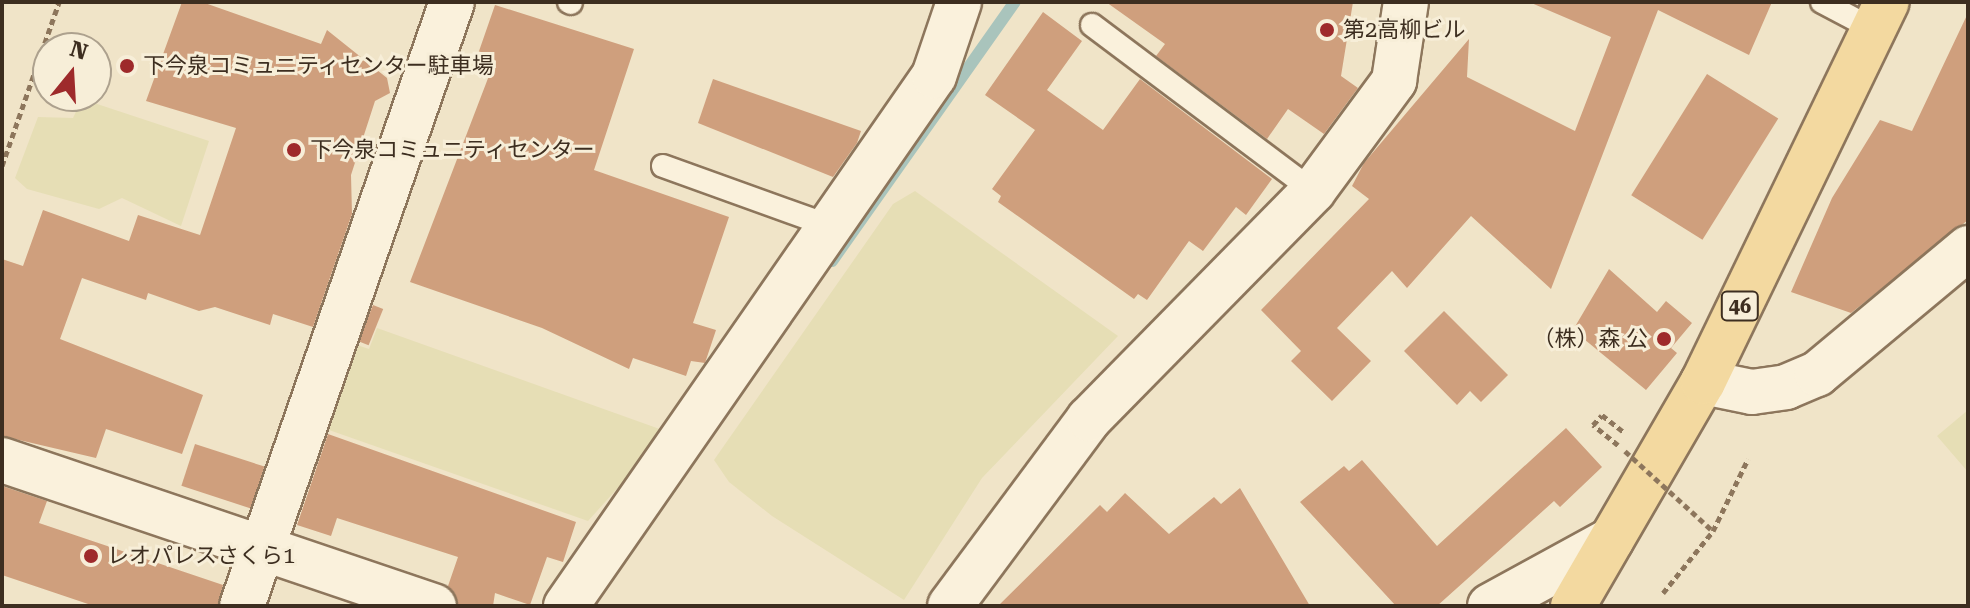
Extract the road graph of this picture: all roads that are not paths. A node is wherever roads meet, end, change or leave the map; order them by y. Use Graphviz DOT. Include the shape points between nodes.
graph roads {
  1 [pos="452,2"];
  2 [pos="959,2"];
  3 [pos="1406,2"];
  4 [pos="1822,2"];
  5 [pos="1881,16"];
  6 [pos="1092,25"];
  7 [pos="663,166"];
  8 [pos="1313,191"];
  9 [pos="830,226"];
  10 [pos="1968,248"];
  11 [pos="1703,382"];
  12 [pos="2,460"];
  13 [pos="1611,540"];
  14 [pos="262,545"];
  15 [pos="242,606"];
  16 [pos="434,606"];
  17 [pos="566,606"];
  18 [pos="950,606"];
  19 [pos="1490,606"];
  20 [pos="1573,606"];
  1 -- 14 [label="street"];
  2 -- 9 [label="street" via="934,76"];
  3 -- 8 [label="street" via="1394,81"];
  4 -- 5 [label="lane"];
  5 -- 11 [label="main road, 46"];
  6 -- 8 [label="lane"];
  7 -- 9 [label="lane"];
  8 -- 18 [label="street" via="1089,419"];
  9 -- 17 [label="street"];
  10 -- 11 [label="street" via="1817,374 1786,387 1752,392"];
  11 -- 13 [label="main road, 46"];
  12 -- 14 [label="street"];
  13 -- 19 [label="street"];
  13 -- 20 [label="main road, 46"];
  14 -- 15 [label="street"];
  14 -- 16 [label="street"];
}
